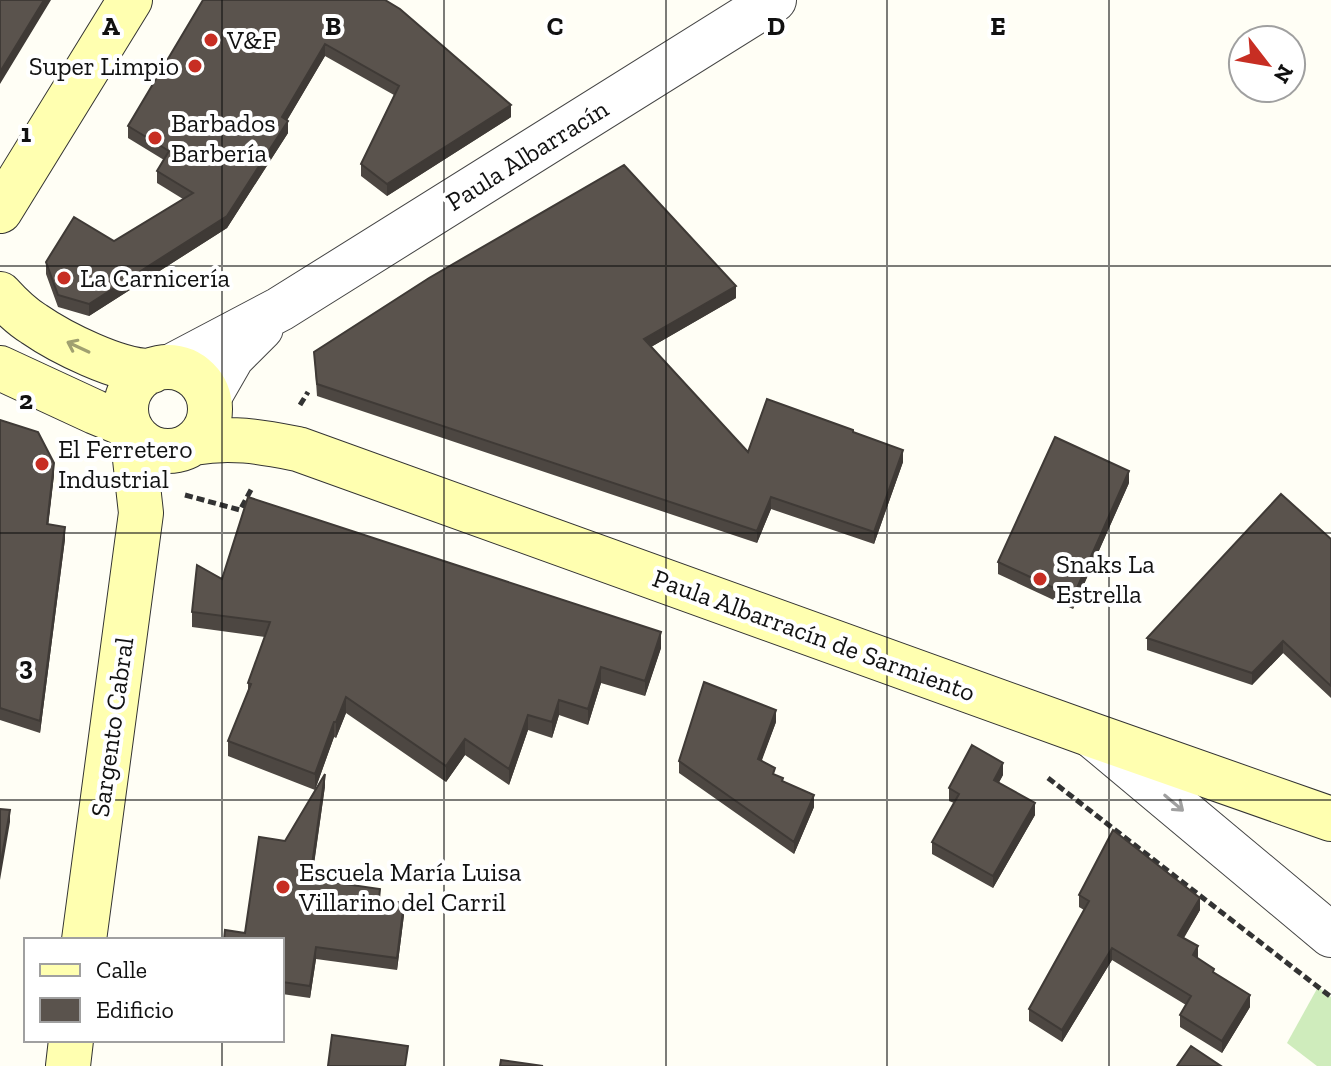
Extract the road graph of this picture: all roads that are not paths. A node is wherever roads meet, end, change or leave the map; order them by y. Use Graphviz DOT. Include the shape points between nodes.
graph roads {
  1 [pos="130,0"];
  2 [pos="774,0"];
  3 [pos="0,211"];
  4 [pos="0,294"];
  5 [pos="280,309"];
  6 [pos="0,368"];
  7 [pos="161,369"];
  8 [pos="209,399"];
  9 [pos="131,429"];
  10 [pos="188,446"];
  11 [pos="298,449"];
  12 [pos="141,513"];
  13 [pos="1092,735"];
  14 [pos="1331,819"];
  15 [pos="1331,935"];
  16 [pos="84,938"];
  17 [pos="71,1042"];
  18 [pos="68,1066"];
  1 -- 3 [label="main road"];
  2 -- 5 [label="street, Paula Albarracín"];
  7 -- 4 [label="main road, one-way" via="131,368 68,343 33,323"];
  5 -- 7 [label="street, Paula Albarracín"];
  5 -- 8 [label="street, Paula Albarracín" via="232,357"];
  6 -- 9 [label="main road"];
  7 -- 8 [label="main road" via="179,368 198,379"];
  7 -- 9 [label="main road" via="135,383 130,392 126,415"];
  8 -- 10 [label="main road" via="207,424"];
  8 -- 11 [label="main road, Paula Albarracín de Sarmiento"];
  9 -- 10 [label="main road" via="154,449 168,452"];
  9 -- 12 [label="main road, Sargento Cabral"];
  10 -- 11 [label="main road, Paula Albarracín de Sarmiento" via="243,439"];
  10 -- 12 [label="main road, Sargento Cabral" via="162,472"];
  11 -- 13 [label="main road, Paula Albarracín de Sarmiento"];
  12 -- 16 [label="main road, Sargento Cabral"];
  13 -- 14 [label="main road, Paula Albarracín de Sarmiento"];
  13 -- 15 [label="street, one-way"];
  17 -- 18 [label="main road"];
}
